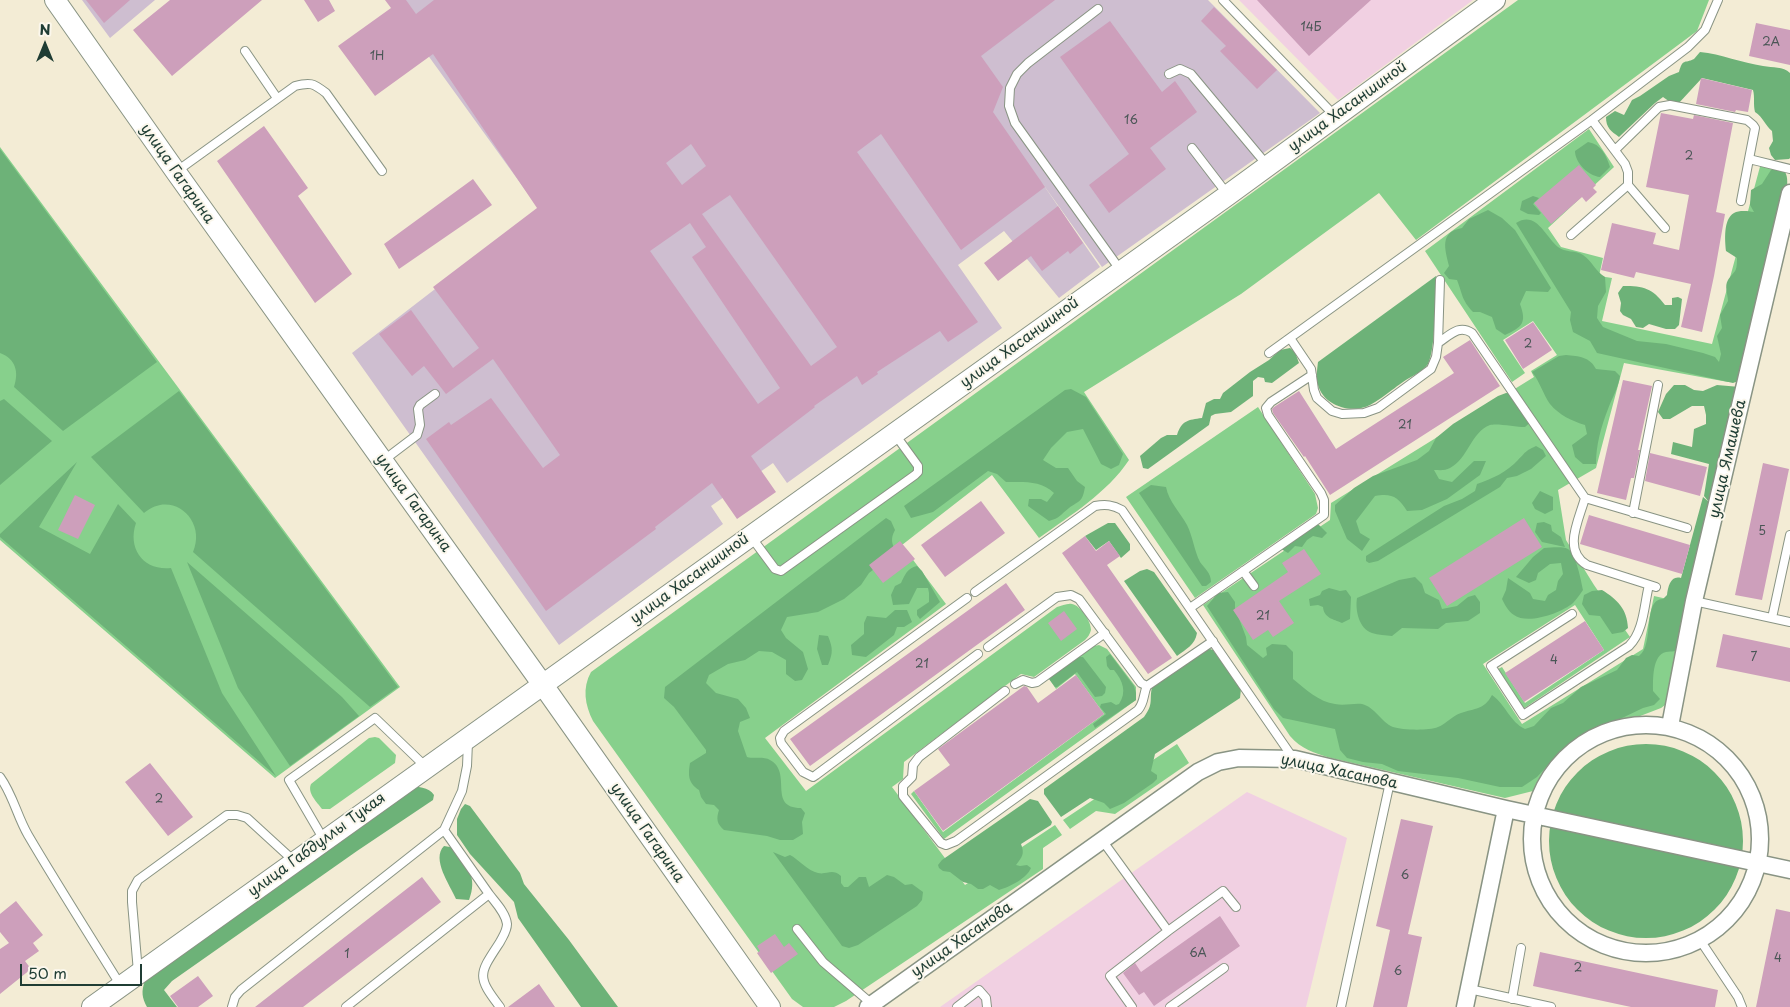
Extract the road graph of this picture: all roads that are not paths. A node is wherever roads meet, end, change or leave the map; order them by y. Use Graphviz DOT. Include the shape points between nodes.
graph roads {
  1 [pos="55,0"];
  2 [pos="1223,0"];
  3 [pos="1495,0"];
  4 [pos="1718,0"];
  5 [pos="1098,9"];
  6 [pos="245,51"];
  7 [pos="1169,74"];
  8 [pos="277,98"];
  9 [pos="1335,116"];
  10 [pos="1592,120"];
  11 [pos="1192,148"];
  12 [pos="1615,150"];
  13 [pos="1749,159"];
  14 [pos="1267,166"];
  15 [pos="1790,169"];
  16 [pos="382,171"];
  17 [pos="176,172"];
  18 [pos="1628,185"];
  19 [pos="1790,194"];
  20 [pos="1228,195"];
  21 [pos="1741,201"];
  22 [pos="1665,228"];
  23 [pos="1571,235"];
  24 [pos="1120,271"];
  25 [pos="1440,280"];
  26 [pos="1290,338"];
  27 [pos="1438,343"];
  28 [pos="1269,353"];
  29 [pos="1312,375"];
  30 [pos="1658,385"];
  31 [pos="435,394"];
  32 [pos="894,433"];
  33 [pos="382,461"];
  34 [pos="1585,498"];
  35 [pos="1633,513"];
  36 [pos="1687,528"];
  37 [pos="1790,535"];
  38 [pos="750,536"];
  39 [pos="1244,570"];
  40 [pos="1254,586"];
  41 [pos="975,592"];
  42 [pos="967,598"];
  43 [pos="1694,601"];
  44 [pos="1190,608"];
  45 [pos="1572,614"];
  46 [pos="1772,618"];
  47 [pos="1790,622"];
  48 [pos="1105,633"];
  49 [pos="1213,641"];
  50 [pos="988,648"];
  51 [pos="978,654"];
  52 [pos="1015,684"];
  53 [pos="543,685"];
  54 [pos="1147,686"];
  55 [pos="1005,691"];
  56 [pos="1670,726"];
  57 [pos="468,737"];
  58 [pos="1295,759"];
  59 [pos="426,767"];
  60 [pos="0,776"];
  61 [pos="1390,782"];
  62 [pos="1506,809"];
  63 [pos="1534,815"];
  64 [pos="444,830"];
  65 [pos="324,840"];
  66 [pos="1102,840"];
  67 [pos="294,861"];
  68 [pos="1759,863"];
  69 [pos="1790,870"];
  70 [pos="489,894"];
  71 [pos="1236,907"];
  72 [pos="798,929"];
  73 [pos="1168,931"];
  74 [pos="1700,940"];
  75 [pos="1521,948"];
  76 [pos="1224,968"];
  77 [pos="138,974"];
  78 [pos="121,986"];
  79 [pos="1469,989"];
  80 [pos="1512,998"];
  81 [pos="870,1006"];
  82 [pos="92,1007"];
  83 [pos="232,1007"];
  84 [pos="346,1007"];
  85 [pos="500,1007"];
  86 [pos="770,1007"];
  87 [pos="957,1007"];
  88 [pos="988,1007"];
  89 [pos="1132,1007"];
  90 [pos="1170,1007"];
  91 [pos="1341,1007"];
  92 [pos="1466,1007"];
  93 [pos="1551,1007"];
  94 [pos="1742,1007"];
  1 -- 17 [label="street, улица Гагарина"];
  2 -- 9 [label="lane"];
  3 -- 9 [label="street, улица Хасаншиной"];
  4 -- 10 [label="lane" via="1710,22 1694,41"];
  5 -- 24 [label="lane" via="1016,74 1010,88 1009,106 1015,123"];
  6 -- 8 [label="lane"];
  7 -- 14 [label="lane" via="1180,69 1191,74"];
  8 -- 16 [label="lane" via="295,86 316,85 326,93"];
  8 -- 17 [label="lane"];
  9 -- 14 [label="street, улица Хасаншиной"];
  10 -- 12 [label="lane"];
  10 -- 26 [label="lane"];
  11 -- 20 [label="lane"];
  12 -- 13 [label="lane" via="1659,107 1670,105 1750,122 1755,133"];
  12 -- 18 [label="lane" via="1627,168"];
  13 -- 15 [label="lane"];
  13 -- 21 [label="lane"];
  14 -- 20 [label="street, улица Хасаншиной"];
  17 -- 33 [label="street, улица Гагарина"];
  18 -- 22 [label="lane"];
  18 -- 23 [label="lane"];
  19 -- 43 [label="street, улица Ямашева"];
  20 -- 24 [label="street, улица Хасаншиной"];
  24 -- 32 [label="street, улица Хасаншиной"];
  25 -- 27 [label="lane"];
  26 -- 28 [label="lane"];
  26 -- 29 [label="lane"];
  27 -- 29 [label="lane" via="1431,369 1378,408 1364,413 1332,411 1317,398"];
  27 -- 34 [label="lane" via="1460,328 1472,333"];
  29 -- 39 [label="lane" via="1266,408 1320,492 1324,500 1324,515"];
  30 -- 35 [label="lane"];
  31 -- 33 [label="lane" via="418,409 420,425 417,435"];
  32 -- 38 [label="street, улица Хасаншиной"];
  32 -- 38 [label="lane" via="918,466 918,472 793,563 781,570 775,569"];
  33 -- 53 [label="street, улица Гагарина"];
  34 -- 35 [label="lane"];
  34 -- 45 [label="lane" via="1572,543 1579,558 1587,565 1652,586 1639,632 1629,646 1523,715 1491,666"];
  35 -- 36 [label="lane"];
  37 -- 46 [label="lane"];
  38 -- 53 [label="street, улица Хасаншиной"];
  39 -- 40 [label="lane"];
  39 -- 44 [label="lane"];
  41 -- 44 [label="lane" via="1095,506 1110,505 1122,510"];
  42 -- 51 [label="lane" via="784,732 781,743 806,775 813,777"];
  43 -- 46 [label="lane"];
  43 -- 56 [label="street, улица Ямашева"];
  44 -- 49 [label="lane"];
  46 -- 47 [label="lane"];
  48 -- 50 [label="lane" via="1080,599 1065,594"];
  48 -- 52 [label="lane" via="1037,682 1023,680"];
  48 -- 54 [label="lane" via="1141,683"];
  49 -- 54 [label="lane"];
  49 -- 58 [label="lane"];
  53 -- 57 [label="street, улица Габдуллы Тукая"];
  53 -- 86 [label="street, улица Гагарина"];
  54 -- 55 [label="lane" via="1138,710 956,841 946,845 941,843 903,796 903,786 912,777 919,757"];
  56 -- 63 [label="street" via="1632,724 1597,735 1566,756 1544,786"];
  56 -- 68 [label="street" via="1704,739 1732,764 1750,792 1760,833"];
  57 -- 59 [label="street, улица Габдуллы Тукая"];
  57 -- 64 [label="lane" via="462,792"];
  58 -- 61 [label="street, улица Хасанова"];
  58 -- 66 [label="street, улица Хасанова" via="1248,757 1218,762 1198,772"];
  59 -- 65 [label="street, улица Габдуллы Тукая"];
  59 -- 65 [label="lane" via="375,718 288,780"];
  60 -- 78 [label="lane" via="26,831"];
  61 -- 62 [label="street, улица Хасанова"];
  61 -- 91 [label="lane"];
  62 -- 63 [label="street, улица Хасанова"];
  62 -- 79 [label="street"];
  63 -- 68 [label="street, улица Хасанова"];
  63 -- 74 [label="street" via="1533,861 1547,897 1572,927 1605,947 1644,955 1682,949"];
  64 -- 70 [label="lane"];
  64 -- 83 [label="lane" via="241,990"];
  65 -- 67 [label="street, улица Габдуллы Тукая"];
  66 -- 73 [label="lane"];
  66 -- 81 [label="street, улица Хасанова"];
  67 -- 77 [label="street, улица Габдуллы Тукая"];
  67 -- 77 [label="lane" via="247,818 226,815 138,880 132,891"];
  68 -- 69 [label="street, улица Хасанова"];
  68 -- 74 [label="street" via="1748,894 1736,913 1717,931"];
  70 -- 84 [label="lane"];
  70 -- 85 [label="lane" via="507,924 506,932 483,969 485,988"];
  71 -- 73 [label="lane" via="1223,891"];
  72 -- 81 [label="lane" via="823,962"];
  73 -- 89 [label="lane" via="1110,976"];
  74 -- 94 [label="lane"];
  75 -- 80 [label="lane"];
  76 -- 90 [label="lane"];
  77 -- 78 [label="street, улица Габдуллы Тукая"];
  78 -- 82 [label="street, улица Габдуллы Тукая"];
  79 -- 80 [label="lane"];
  79 -- 92 [label="street"];
  80 -- 93 [label="lane"];
  87 -- 88 [label="lane" via="979,990"];
}
